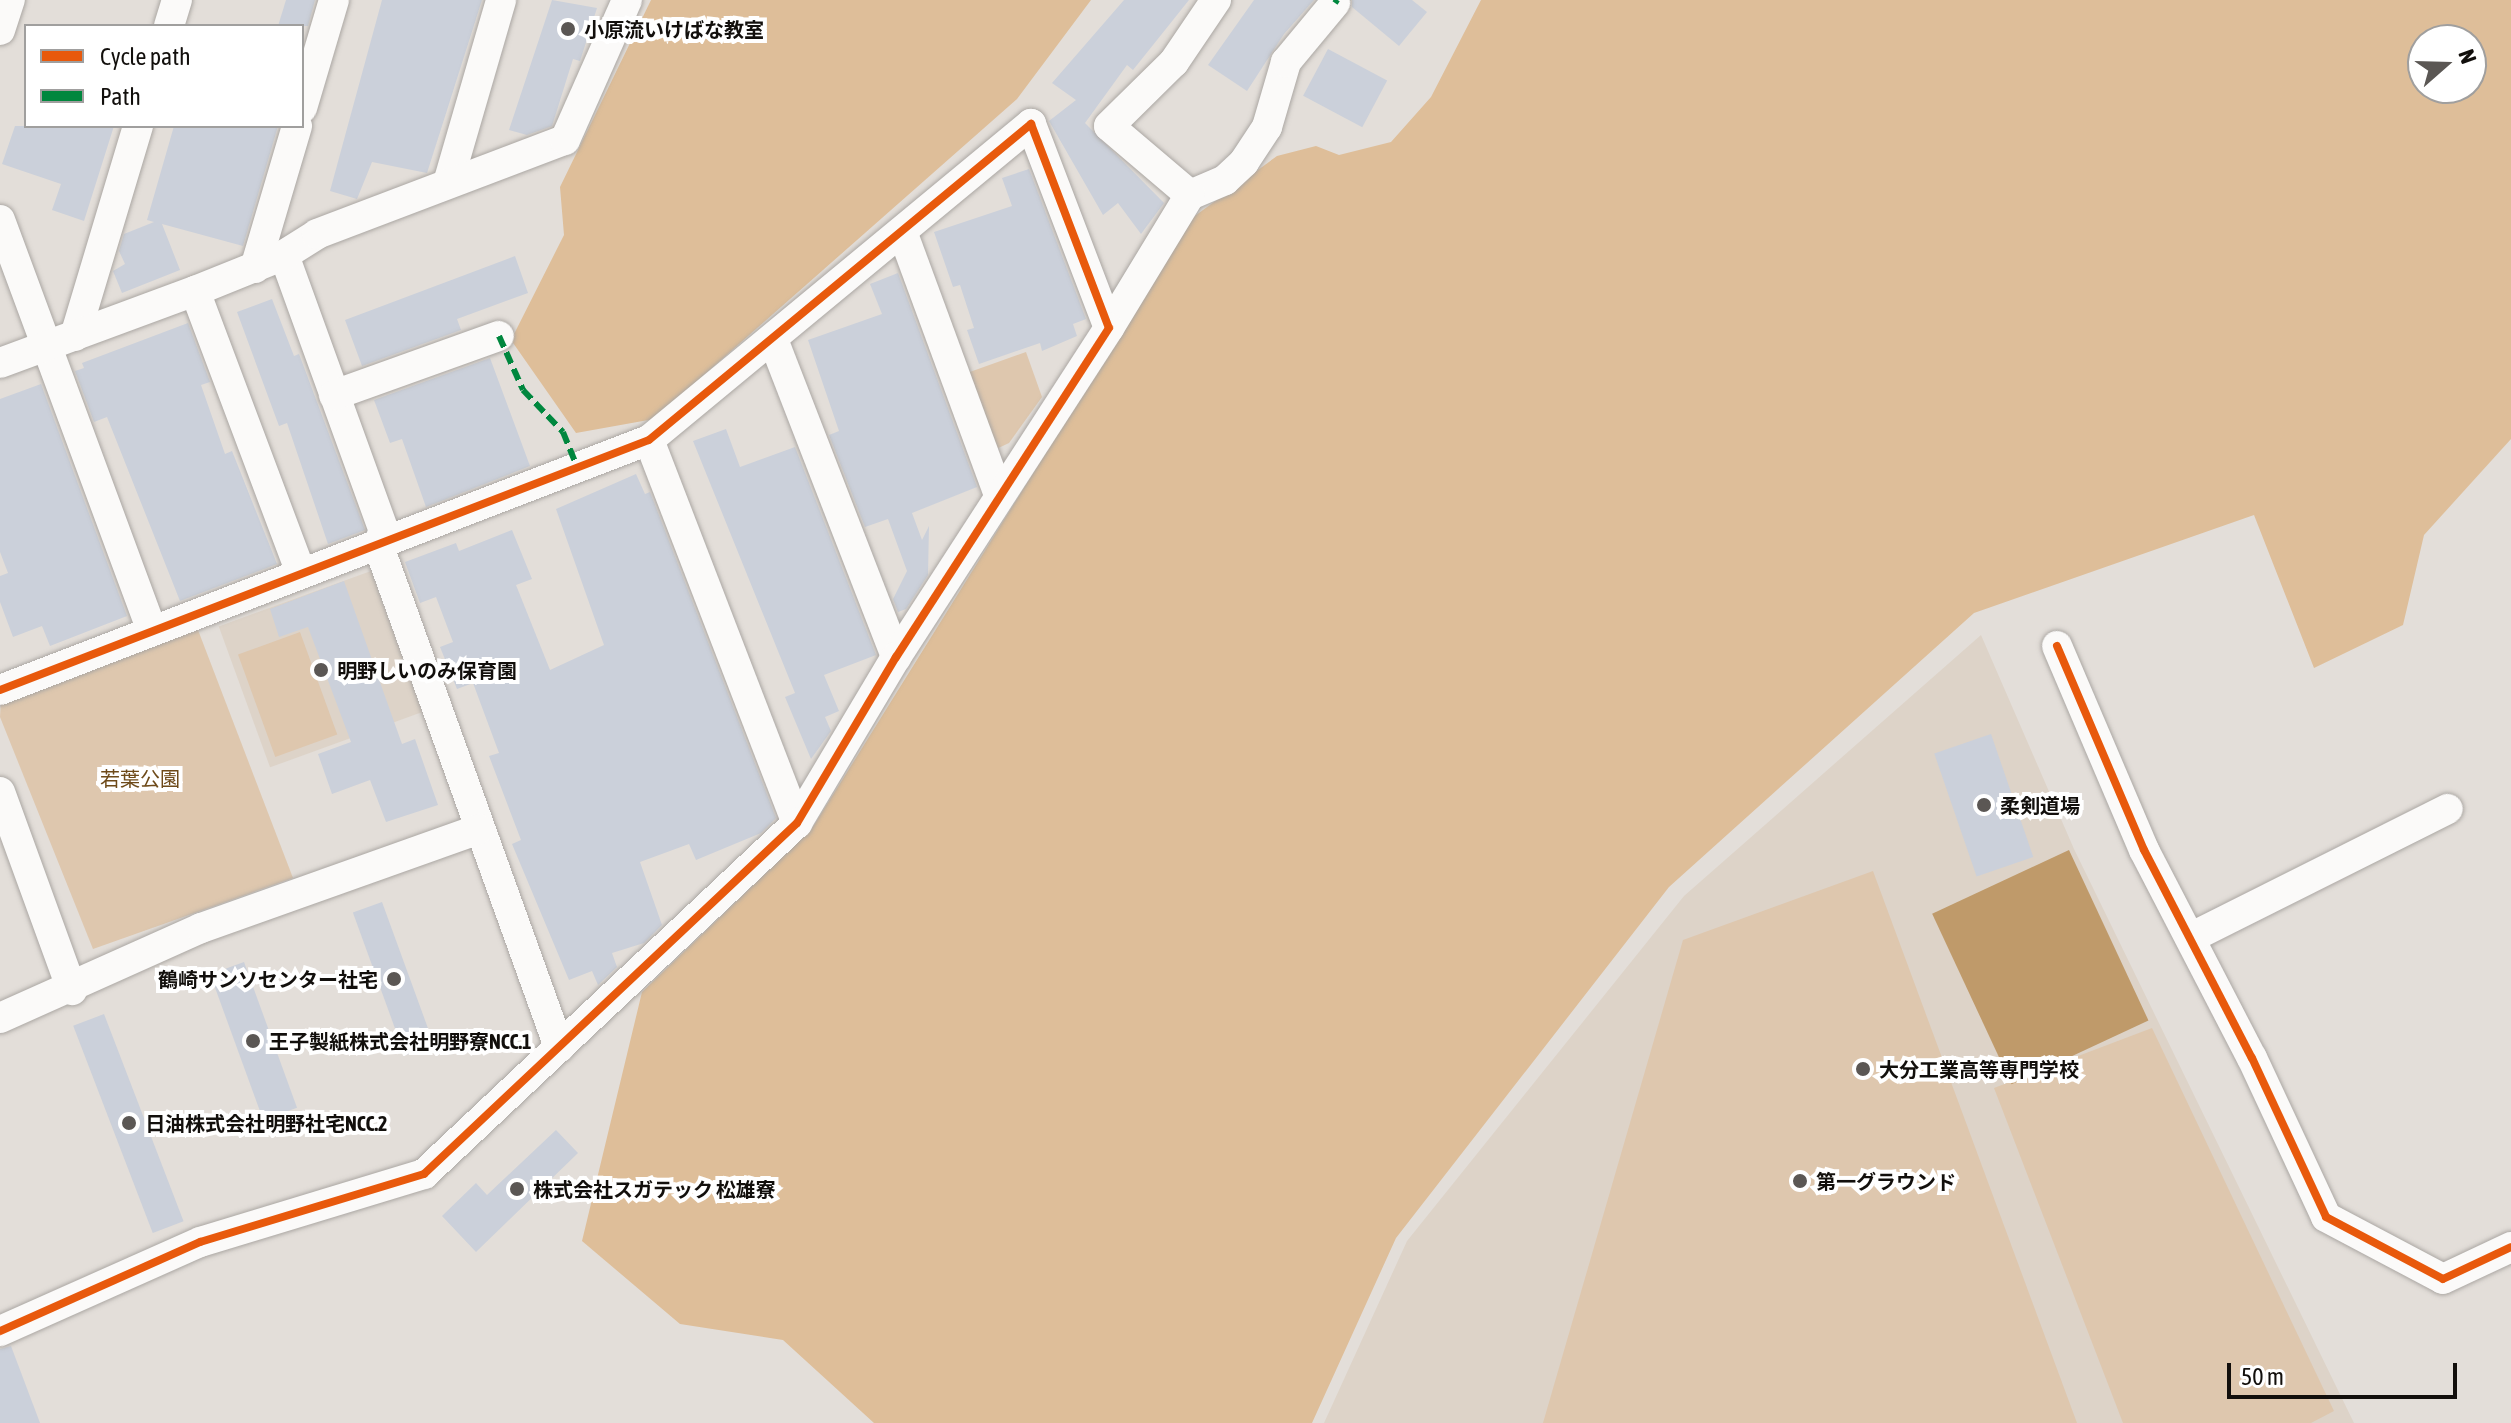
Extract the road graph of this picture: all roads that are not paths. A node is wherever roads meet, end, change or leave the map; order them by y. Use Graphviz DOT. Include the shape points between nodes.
graph roads {
  1 [pos="10,0"];
  2 [pos="177,0"];
  3 [pos="334,0"];
  4 [pos="501,0"];
  5 [pos="627,0"];
  6 [pos="1216,0"];
  7 [pos="1335,3"];
  8 [pos="170,24"];
  9 [pos="0,30"];
  10 [pos="304,101"];
  11 [pos="137,128"];
  12 [pos="296,128"];
  13 [pos="448,183"];
  14 [pos="1190,195"];
  15 [pos="0,220"];
  16 [pos="903,234"];
  17 [pos="284,255"];
  18 [pos="255,268"];
  19 [pos="195,291"];
  20 [pos="1109,328"];
  21 [pos="75,336"];
  22 [pos="499,336"];
  23 [pos="774,342"];
  24 [pos="44,346"];
  25 [pos="0,363"];
  26 [pos="334,395"];
  27 [pos="649,440"];
  28 [pos="999,495"];
  29 [pos="378,544"];
  30 [pos="301,573"];
  31 [pos="152,631"];
  32 [pos="2057,646"];
  33 [pos="896,657"];
  34 [pos="3,679"];
  35 [pos="0,792"];
  36 [pos="2448,809"];
  37 [pos="797,823"];
  38 [pos="479,829"];
  39 [pos="2192,937"];
  40 [pos="72,990"];
  41 [pos="0,1018"];
  42 [pos="559,1047"];
  43 [pos="2511,1247"];
  44 [pos="0,1331"];
  1 -- 9 [label="street"];
  2 -- 8 [label="street"];
  3 -- 10 [label="street"];
  4 -- 13 [label="street"];
  5 -- 13 [label="street" via="565,140"];
  6 -- 14 [label="street" via="1174,62 1109,126"];
  7 -- 14 [label="street" via="1286,62 1267,127 1244,162 1225,180"];
  11 -- 21 [label="street"];
  12 -- 18 [label="street"];
  13 -- 17 [label="street" via="317,234"];
  14 -- 20 [label="street"];
  15 -- 24 [label="street"];
  16 -- 20 [label="street" via="1031,124"];
  16 -- 23 [label="street"];
  16 -- 28 [label="street"];
  17 -- 18 [label="street"];
  17 -- 26 [label="street"];
  18 -- 19 [label="street"];
  19 -- 21 [label="street"];
  19 -- 30 [label="street"];
  20 -- 28 [label="street"];
  21 -- 24 [label="street"];
  22 -- 26 [label="street"];
  23 -- 27 [label="street"];
  23 -- 33 [label="street"];
  24 -- 25 [label="street"];
  24 -- 31 [label="street"];
  26 -- 29 [label="street" via="384,531"];
  27 -- 29 [label="street"];
  27 -- 37 [label="street"];
  28 -- 33 [label="street"];
  29 -- 30 [label="street"];
  29 -- 38 [label="street"];
  30 -- 31 [label="street"];
  31 -- 34 [label="street"];
  32 -- 39 [label="street" via="2144,850"];
  33 -- 37 [label="street"];
  35 -- 40 [label="street"];
  36 -- 39 [label="street"];
  37 -- 42 [label="street"];
  38 -- 40 [label="street" via="201,928"];
  38 -- 42 [label="street"];
  39 -- 43 [label="street" via="2326,1217 2443,1279"];
  40 -- 41 [label="street"];
  42 -- 44 [label="street" via="424,1174 200,1242"];
}
